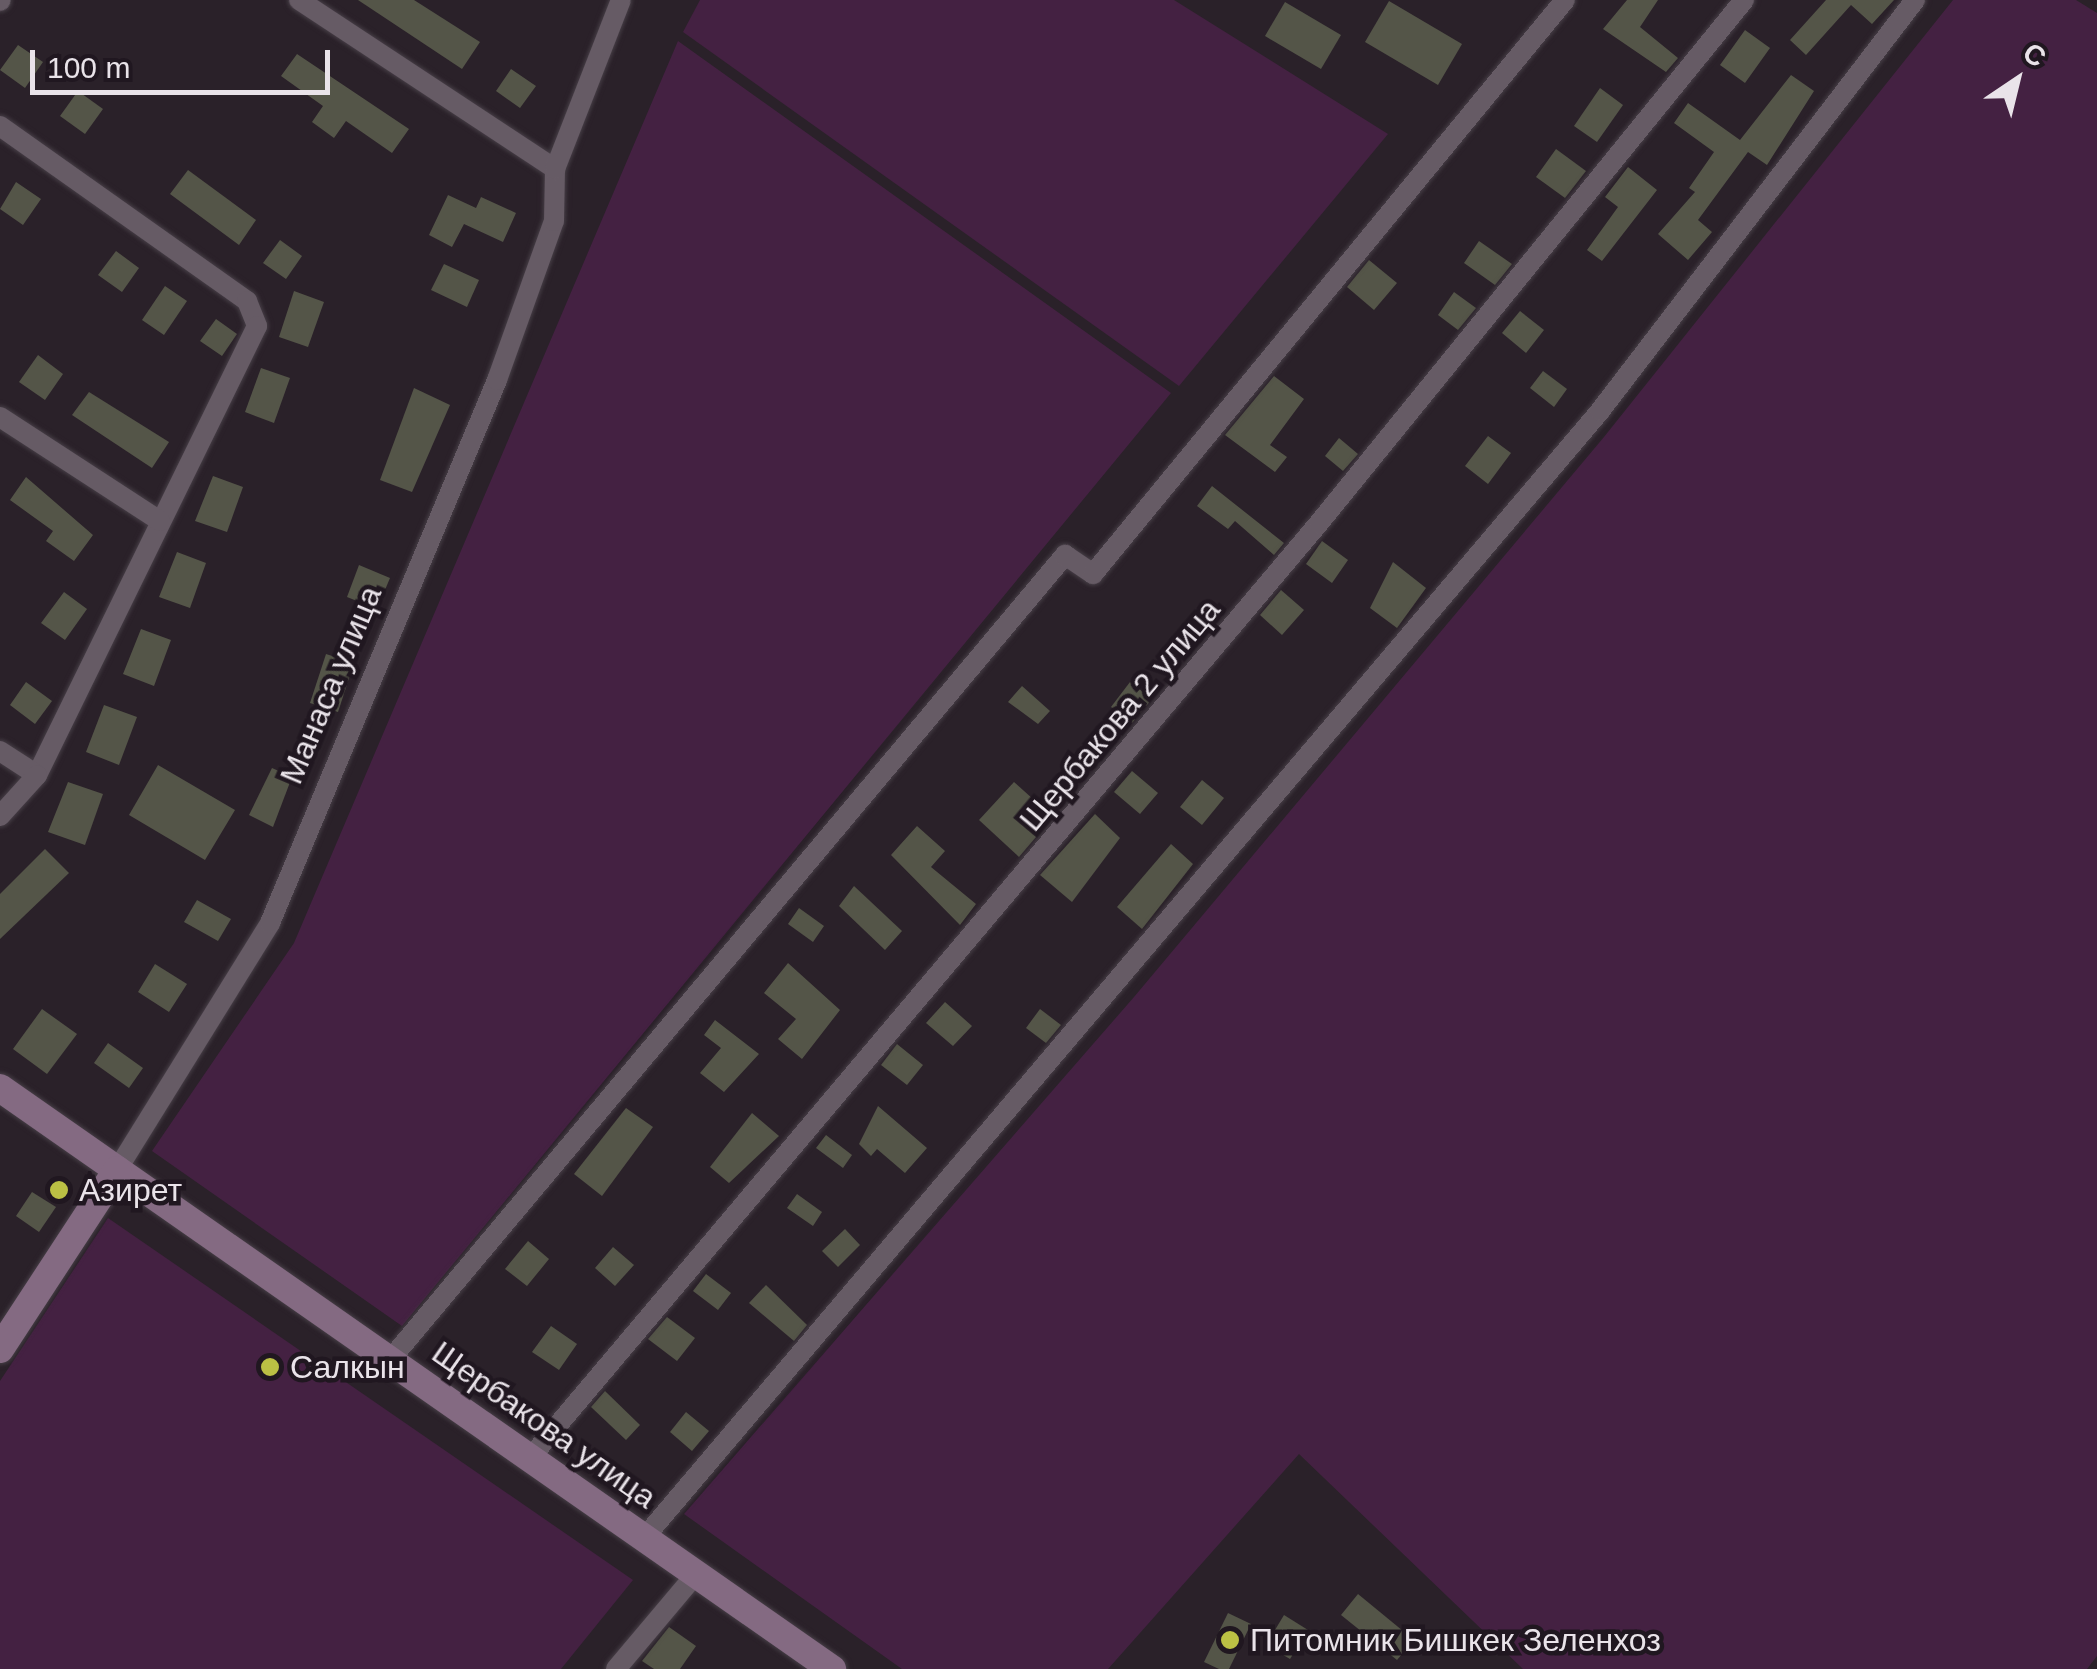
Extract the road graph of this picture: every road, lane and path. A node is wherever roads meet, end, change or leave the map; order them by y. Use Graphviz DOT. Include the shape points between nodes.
graph roads {
  1 [pos="299,0"];
  2 [pos="621,0"];
  3 [pos="1565,0"];
  4 [pos="1744,0"];
  5 [pos="1915,0"];
  6 [pos="0,126"];
  7 [pos="555,170"];
  8 [pos="0,417"];
  9 [pos="160,521"];
  10 [pos="0,751"];
  11 [pos="37,775"];
  12 [pos="0,816"];
  13 [pos="0,1088"];
  14 [pos="117,1170"];
  15 [pos="0,1349"];
  16 [pos="390,1360"];
  17 [pos="530,1458"];
  18 [pos="644,1538"];
  19 [pos="696,1574"];
  20 [pos="616,1669"];
  21 [pos="832,1669"];
  1 -- 7 [label="street"];
  2 -- 7 [label="street, Манаса улица"];
  3 -- 16 [label="street" via="1093,574 1065,555"];
  4 -- 17 [label="street, Щербакова 2 улица" via="1319,523"];
  5 -- 18 [label="street" via="1600,411"];
  6 -- 9 [label="street" via="253,308 256,337"];
  7 -- 14 [label="street, Манаса улица" via="554,221 496,380 270,924"];
  8 -- 9 [label="street"];
  9 -- 11 [label="street"];
  10 -- 11 [label="street"];
  11 -- 12 [label="street"];
  13 -- 14 [label="street, Щербакова улица"];
  14 -- 15 [label="street, Манаса улица"];
  14 -- 16 [label="street, Щербакова улица"];
  16 -- 17 [label="street, Щербакова улица"];
  17 -- 18 [label="street, Щербакова улица"];
  18 -- 19 [label="street, Щербакова улица"];
  19 -- 20 [label="street"];
  19 -- 21 [label="street, Щербакова улица"];
}
